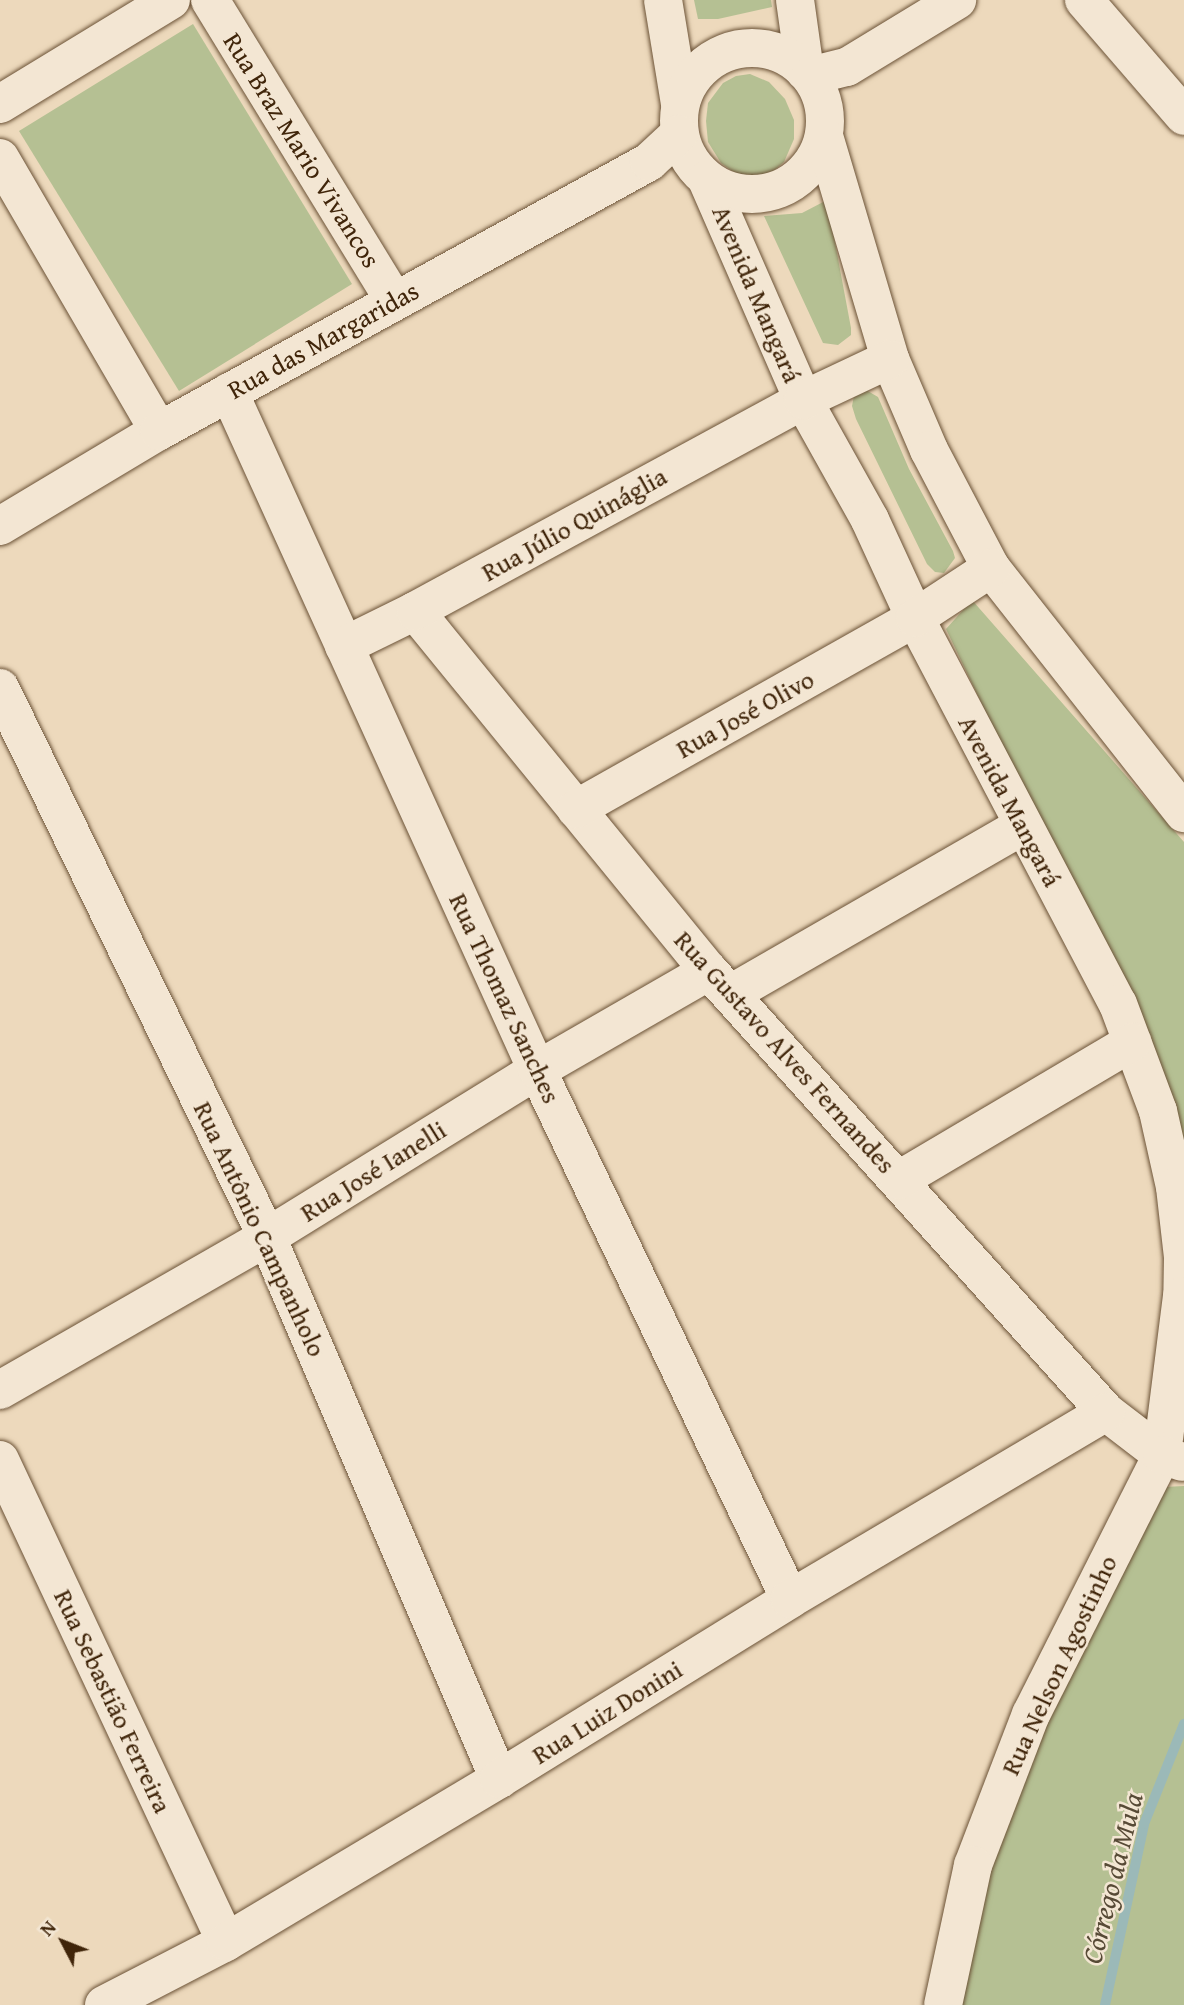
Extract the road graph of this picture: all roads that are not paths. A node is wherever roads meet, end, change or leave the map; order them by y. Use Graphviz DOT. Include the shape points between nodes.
graph roads {
  1 [pos="171,0"];
  2 [pos="210,0"];
  3 [pos="663,0"];
  4 [pos="795,0"];
  5 [pos="957,0"];
  6 [pos="1084,0"];
  7 [pos="812,81"];
  8 [pos="0,104"];
  9 [pos="1184,117"];
  10 [pos="824,136"];
  11 [pos="690,146"];
  12 [pos="0,158"];
  13 [pos="394,300"];
  14 [pos="890,359"];
  15 [pos="229,392"];
  16 [pos="803,400"];
  17 [pos="159,431"];
  18 [pos="0,526"];
  19 [pos="991,568"];
  20 [pos="415,611"];
  21 [pos="915,618"];
  22 [pos="344,646"];
  23 [pos="0,688"];
  24 [pos="576,809"];
  25 [pos="1184,813"];
  26 [pos="1023,826"];
  27 [pos="720,982"];
  28 [pos="1132,1042"];
  29 [pos="537,1070"];
  30 [pos="899,1180"];
  31 [pos="267,1237"];
  32 [pos="0,1390"];
  33 [pos="1106,1412"];
  34 [pos="1173,1459"];
  35 [pos="0,1460"];
  36 [pos="790,1599"];
  37 [pos="499,1779"];
  38 [pos="226,1942"];
  39 [pos="104,2005"];
  40 [pos="943,2005"];
  1 -- 8 [label="street"];
  2 -- 13 [label="street, Rua Braz Mario Vivancos"];
  3 -- 11 [label="street, Avenida Mangará"];
  4 -- 7 [label="street"];
  5 -- 7 [label="street" via="847,67"];
  6 -- 9 [label="street"];
  7 -- 10 [label="street"];
  7 -- 11 [label="street" via="790,58 772,50 733,50 699,70 687,86"];
  10 -- 11 [label="street" via="804,172 767,193 726,190"];
  10 -- 14 [label="street"];
  11 -- 13 [label="street, Rua das Margaridas" via="649,162"];
  11 -- 16 [label="street, Avenida Mangará"];
  12 -- 17 [label="street"];
  13 -- 15 [label="street, Rua das Margaridas"];
  14 -- 16 [label="street, Rua Júlio Quináglia"];
  14 -- 19 [label="street" via="929,450"];
  15 -- 17 [label="street, Rua das Margaridas"];
  15 -- 22 [label="street, Rua Thomaz Sanches"];
  16 -- 20 [label="street, Rua Júlio Quináglia"];
  16 -- 21 [label="street, Avenida Mangará" via="870,520"];
  17 -- 18 [label="street, Rua das Margaridas"];
  19 -- 21 [label="street, Rua José Olivo"];
  19 -- 25 [label="street"];
  20 -- 22 [label="street, Rua Júlio Quináglia"];
  20 -- 24 [label="street, Rua Gustavo Alves Fernandes"];
  21 -- 24 [label="street, Rua José Olivo"];
  21 -- 26 [label="street, Avenida Mangará"];
  22 -- 29 [label="street, Rua Thomaz Sanches"];
  23 -- 31 [label="street, Rua Antônio Campanholo"];
  24 -- 27 [label="street, Rua Gustavo Alves Fernandes"];
  26 -- 27 [label="street, Rua José Ianelli"];
  26 -- 28 [label="street, Avenida Mangará" via="1118,1004"];
  27 -- 29 [label="street, Rua José Ianelli"];
  27 -- 30 [label="street, Rua Gustavo Alves Fernandes"];
  28 -- 30 [label="street"];
  28 -- 34 [label="street, Avenida Mangará" via="1158,1111 1175,1187 1183,1257"];
  29 -- 31 [label="street, Rua José Ianelli"];
  29 -- 36 [label="street, Rua Thomaz Sanches"];
  30 -- 33 [label="street, Rua Gustavo Alves Fernandes"];
  31 -- 32 [label="street, Rua José Ianelli"];
  31 -- 37 [label="street, Rua Antônio Campanholo"];
  33 -- 34 [label="street, Rua Gustavo Alves Fernandes"];
  33 -- 36 [label="street, Rua Luiz Donini"];
  34 -- 40 [label="street, Rua Nelson Agostinho" via="1031,1714 973,1865"];
  35 -- 38 [label="street, Rua Sebastião Ferreira"];
  36 -- 37 [label="street, Rua Luiz Donini"];
  37 -- 38 [label="street, Rua Luiz Donini"];
  38 -- 39 [label="street, Rua Luiz Donini"];
}
